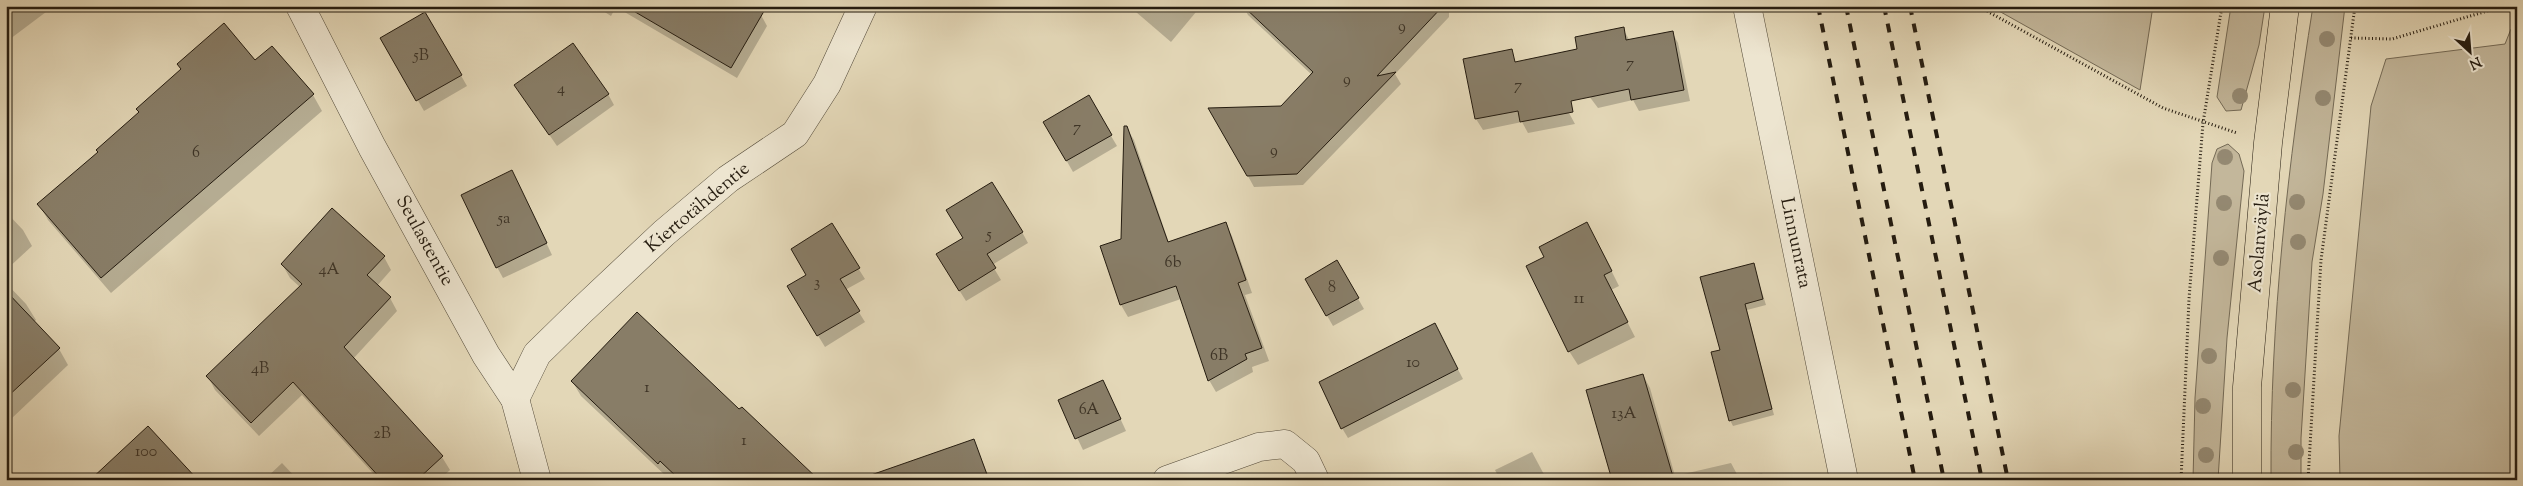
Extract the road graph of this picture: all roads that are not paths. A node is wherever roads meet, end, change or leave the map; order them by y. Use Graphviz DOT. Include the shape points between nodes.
graph roads {
  1 [pos="300,6"];
  2 [pos="863,6"];
  3 [pos="1746,6"];
  4 [pos="2285,6"];
  5 [pos="515,399"];
  6 [pos="537,480"];
  7 [pos="1167,480"];
  8 [pos="1315,480"];
  9 [pos="1844,480"];
  10 [pos="2247,480"];
  1 -- 5 [label="street, Seulastentie" via="372,147 486,355"];
  2 -- 5 [label="street, Kiertotähdentie" via="827,84 795,134 728,179 629,266 537,354"];
  3 -- 9 [label="street, Linnunrata"];
  4 -- 10 [label="main road, Asolanväylä" via="2268,143 2247,387"];
  5 -- 6 [label="street, Seulastentie"];
  7 -- 8 [label="street" via="1259,447 1285,444 1306,461"];
}
